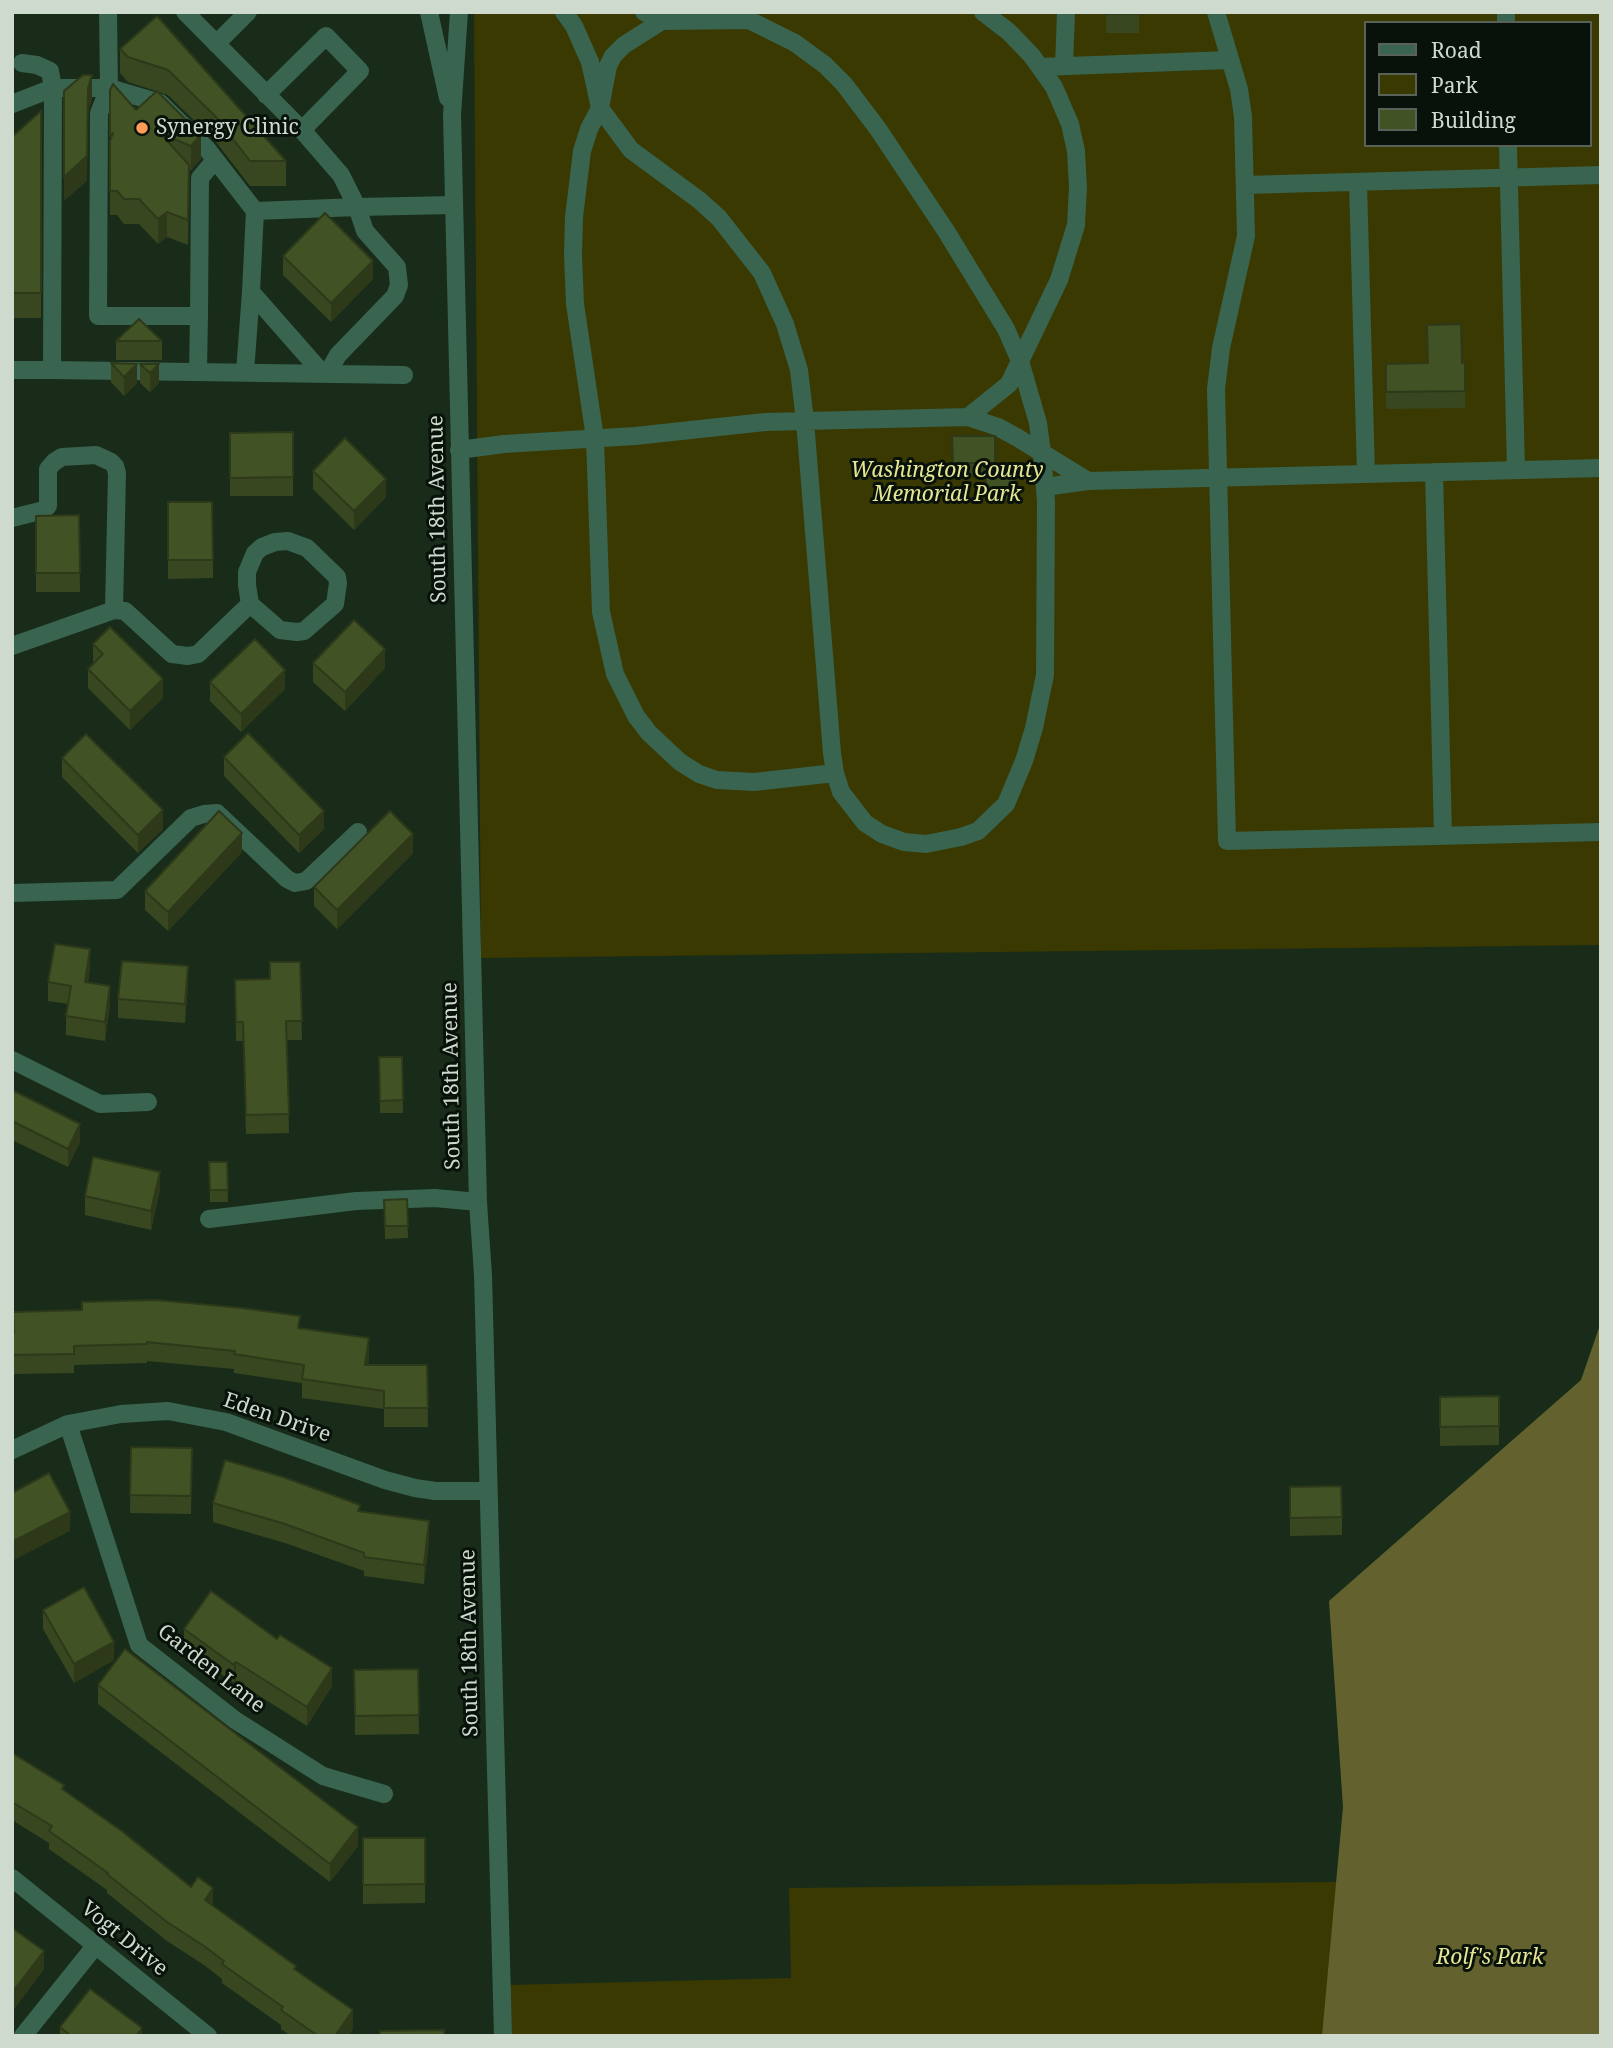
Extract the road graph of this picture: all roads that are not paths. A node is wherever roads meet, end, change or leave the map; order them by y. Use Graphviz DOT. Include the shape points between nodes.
graph roads {
  1 [pos="108,12"];
  2 [pos="185,12"];
  3 [pos="248,12"];
  4 [pos="429,12"];
  5 [pos="459,12"];
  6 [pos="564,12"];
  7 [pos="644,12"];
  8 [pos="984,12"];
  9 [pos="1066,12"];
  10 [pos="1216,12"];
  11 [pos="754,16"];
  12 [pos="662,21"];
  13 [pos="216,44"];
  14 [pos="1230,60"];
  15 [pos="22,63"];
  16 [pos="1064,66"];
  17 [pos="1040,67"];
  18 [pos="109,88"];
  19 [pos="52,89"];
  20 [pos="266,95"];
  21 [pos="12,104"];
  22 [pos="600,108"];
  23 [pos="452,115"];
  24 [pos="302,130"];
  25 [pos="1508,147"];
  26 [pos="215,160"];
  27 [pos="1601,175"];
  28 [pos="1509,177"];
  29 [pos="1358,182"];
  30 [pos="1245,185"];
  31 [pos="454,205"];
  32 [pos="357,207"];
  33 [pos="254,211"];
  34 [pos="251,292"];
  35 [pos="199,316"];
  36 [pos="1020,361"];
  37 [pos="12,370"];
  38 [pos="52,370"];
  39 [pos="198,371"];
  40 [pos="246,372"];
  41 [pos="325,374"];
  42 [pos="404,375"];
  43 [pos="968,417"];
  44 [pos="805,421"];
  45 [pos="595,439"];
  46 [pos="459,450"];
  47 [pos="1042,453"];
  48 [pos="1601,468"];
  49 [pos="1516,470"];
  50 [pos="1434,472"];
  51 [pos="1366,474"];
  52 [pos="1218,478"];
  53 [pos="1088,481"];
  54 [pos="1045,487"];
  55 [pos="12,518"];
  56 [pos="250,604"];
  57 [pos="114,610"];
  58 [pos="12,646"];
  59 [pos="835,773"];
  60 [pos="358,832"];
  61 [pos="1601,832"];
  62 [pos="1443,836"];
  63 [pos="12,893"];
  64 [pos="12,1060"];
  65 [pos="148,1102"];
  66 [pos="478,1202"];
  67 [pos="209,1219"];
  68 [pos="68,1424"];
  69 [pos="12,1450"];
  70 [pos="488,1490"];
  71 [pos="384,1794"];
  72 [pos="12,1878"];
  73 [pos="96,1945"];
  74 [pos="23,2036"];
  75 [pos="208,2036"];
  76 [pos="503,2036"];
  1 -- 18 [label="street"];
  2 -- 13 [label="street"];
  3 -- 13 [label="street"];
  4 -- 23 [label="street, South 18th Avenue"];
  5 -- 23 [label="street, South 18th Avenue"];
  6 -- 22 [label="street" via="590,62"];
  7 -- 12 [label="street"];
  8 -- 17 [label="street"];
  9 -- 16 [label="street"];
  10 -- 14 [label="street"];
  11 -- 12 [label="street"];
  11 -- 36 [label="street" via="825,65 850,92 946,231 1006,329"];
  12 -- 22 [label="street" via="613,56"];
  13 -- 20 [label="street"];
  14 -- 16 [label="street"];
  14 -- 30 [label="street" via="1243,117"];
  15 -- 19 [label="street" via="50,71"];
  16 -- 17 [label="street"];
  17 -- 36 [label="street" via="1070,124 1078,187 1076,225 1059,280"];
  18 -- 19 [label="street"];
  18 -- 26 [label="street" via="160,103"];
  18 -- 35 [label="street" via="99,113 98,316"];
  19 -- 21 [label="street"];
  19 -- 38 [label="street"];
  20 -- 24 [label="street"];
  20 -- 24 [label="street" via="326,36 360,71"];
  22 -- 44 [label="street" via="631,150 719,218 762,273 799,370"];
  22 -- 45 [label="street" via="582,151 573,234 575,304"];
  23 -- 31 [label="street, South 18th Avenue"];
  24 -- 32 [label="street" via="341,175"];
  25 -- 28 [label="street"];
  26 -- 33 [label="street"];
  26 -- 35 [label="street" via="200,178"];
  27 -- 28 [label="street"];
  28 -- 29 [label="street"];
  28 -- 49 [label="street"];
  29 -- 30 [label="street"];
  29 -- 51 [label="street"];
  30 -- 52 [label="street" via="1246,236 1220,348"];
  31 -- 32 [label="street"];
  31 -- 46 [label="street, South 18th Avenue"];
  32 -- 33 [label="street"];
  32 -- 41 [label="street" via="365,231 397,267 399,285 395,296"];
  33 -- 34 [label="street"];
  34 -- 40 [label="street"];
  34 -- 41 [label="street"];
  35 -- 39 [label="street"];
  36 -- 43 [label="street" via="1009,384"];
  36 -- 47 [label="street"];
  37 -- 38 [label="street"];
  38 -- 39 [label="street"];
  39 -- 40 [label="street"];
  40 -- 41 [label="street"];
  41 -- 42 [label="street"];
  43 -- 44 [label="street"];
  43 -- 47 [label="street" via="998,427"];
  44 -- 45 [label="street"];
  44 -- 59 [label="street"];
  45 -- 46 [label="street"];
  45 -- 59 [label="street" via="601,612 615,674 636,716 680,762 717,780 778,781"];
  46 -- 66 [label="street, South 18th Avenue"];
  47 -- 53 [label="street"];
  47 -- 54 [label="street"];
  48 -- 49 [label="street"];
  49 -- 50 [label="street"];
  50 -- 51 [label="street"];
  50 -- 62 [label="street"];
  51 -- 52 [label="street"];
  52 -- 53 [label="street"];
  52 -- 62 [label="street" via="1227,841"];
  53 -- 54 [label="street"];
  54 -- 59 [label="street" via="1045,675 1024,761 1006,804 978,831 926,844 904,842 865,823 841,792"];
  55 -- 57 [label="street" via="48,506 48,469 62,457 96,456 116,466"];
  56 -- 56 [label="street" via="280,630 304,631 335,604 337,578 307,548 275,542 255,553 247,572"];
  56 -- 57 [label="street" via="198,654 187,656 172,654 125,611"];
  57 -- 58 [label="street"];
  60 -- 63 [label="street" via="306,881 295,883 216,813 204,814 191,818 117,890"];
  61 -- 62 [label="street"];
  64 -- 65 [label="street" via="100,1104"];
  66 -- 67 [label="street" via="435,1198 356,1201"];
  66 -- 70 [label="street, South 18th Avenue"];
  68 -- 69 [label="street, Eden Drive"];
  68 -- 70 [label="street, Eden Drive" via="168,1411 226,1422 415,1488"];
  68 -- 71 [label="street, Garden Lane" via="139,1645 235,1720 323,1776"];
  70 -- 76 [label="street, South 18th Avenue"];
  72 -- 73 [label="street, Vogt Drive"];
  73 -- 74 [label="street"];
  73 -- 75 [label="street, Vogt Drive"];
}
